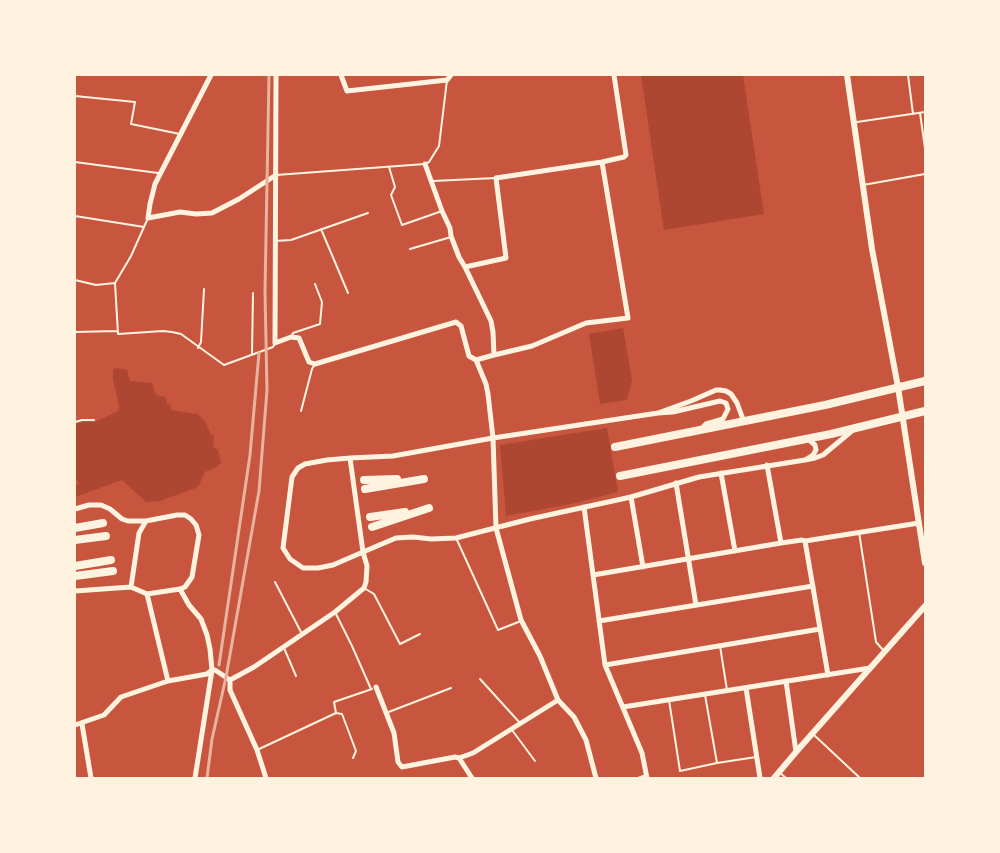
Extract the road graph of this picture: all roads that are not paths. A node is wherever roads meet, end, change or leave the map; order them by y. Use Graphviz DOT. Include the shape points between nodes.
graph roads {
  1 [pos="212,75"];
  2 [pos="276,75"];
  3 [pos="341,75"];
  4 [pos="614,75"];
  5 [pos="847,75"];
  6 [pos="908,75"];
  7 [pos="449,77"];
  8 [pos="75,96"];
  9 [pos="925,112"];
  10 [pos="920,113"];
  11 [pos="913,114"];
  12 [pos="854,122"];
  13 [pos="180,134"];
  14 [pos="925,148"];
  15 [pos="75,162"];
  16 [pos="602,162"];
  17 [pos="425,164"];
  18 [pos="389,167"];
  19 [pos="160,173"];
  20 [pos="925,174"];
  21 [pos="276,175"];
  22 [pos="496,178"];
  23 [pos="431,181"];
  24 [pos="863,185"];
  25 [pos="442,211"];
  26 [pos="368,213"];
  27 [pos="75,216"];
  28 [pos="148,218"];
  29 [pos="144,227"];
  30 [pos="321,229"];
  31 [pos="451,236"];
  32 [pos="275,241"];
  33 [pos="410,249"];
  34 [pos="465,267"];
  35 [pos="75,280"];
  36 [pos="115,283"];
  37 [pos="315,284"];
  38 [pos="204,288"];
  39 [pos="253,292"];
  40 [pos="348,292"];
  41 [pos="118,331"];
  42 [pos="75,332"];
  43 [pos="291,337"];
  44 [pos="275,343"];
  45 [pos="198,348"];
  46 [pos="252,354"];
  47 [pos="494,355"];
  48 [pos="476,360"];
  49 [pos="315,364"];
  50 [pos="925,381"];
  51 [pos="898,387"];
  52 [pos="301,411"];
  53 [pos="925,411"];
  54 [pos="658,413"];
  55 [pos="902,417"];
  56 [pos="94,420"];
  57 [pos="75,422"];
  58 [pos="744,422"];
  59 [pos="856,428"];
  60 [pos="700,430"];
  61 [pos="493,438"];
  62 [pos="807,438"];
  63 [pos="615,447"];
  64 [pos="350,458"];
  65 [pos="805,460"];
  66 [pos="767,465"];
  67 [pos="721,473"];
  68 [pos="620,476"];
  69 [pos="424,479"];
  70 [pos="676,483"];
  71 [pos="365,485"];
  72 [pos="631,497"];
  73 [pos="584,507"];
  74 [pos="75,509"];
  75 [pos="370,517"];
  76 [pos="147,521"];
  77 [pos="919,523"];
  78 [pos="103,524"];
  79 [pos="372,527"];
  80 [pos="75,528"];
  81 [pos="496,528"];
  82 [pos="859,532"];
  83 [pos="106,536"];
  84 [pos="456,537"];
  85 [pos="75,540"];
  86 [pos="806,542"];
  87 [pos="782,543"];
  88 [pos="735,551"];
  89 [pos="363,552"];
  90 [pos="111,560"];
  91 [pos="689,560"];
  92 [pos="925,564"];
  93 [pos="75,566"];
  94 [pos="643,567"];
  95 [pos="113,571"];
  96 [pos="593,575"];
  97 [pos="75,576"];
  98 [pos="275,582"];
  99 [pos="813,586"];
  100 [pos="131,587"];
  101 [pos="364,588"];
  102 [pos="180,589"];
  103 [pos="75,591"];
  104 [pos="147,594"];
  105 [pos="696,605"];
  106 [pos="925,606"];
  107 [pos="335,612"];
  108 [pos="521,620"];
  109 [pos="599,621"];
  110 [pos="820,629"];
  111 [pos="302,634"];
  112 [pos="420,634"];
  113 [pos="720,646"];
  114 [pos="283,647"];
  115 [pos="885,652"];
  116 [pos="605,665"];
  117 [pos="870,668"];
  118 [pos="212,670"];
  119 [pos="828,675"];
  120 [pos="296,676"];
  121 [pos="480,679"];
  122 [pos="230,680"];
  123 [pos="168,681"];
  124 [pos="786,681"];
  125 [pos="374,688"];
  126 [pos="451,688"];
  127 [pos="746,688"];
  128 [pos="727,691"];
  129 [pos="705,694"];
  130 [pos="558,700"];
  131 [pos="669,700"];
  132 [pos="623,707"];
  133 [pos="336,713"];
  134 [pos="386,713"];
  135 [pos="520,723"];
  136 [pos="78,725"];
  137 [pos="511,729"];
  138 [pos="812,733"];
  139 [pos="257,750"];
  140 [pos="796,752"];
  141 [pos="756,757"];
  142 [pos="353,758"];
  143 [pos="459,758"];
  144 [pos="535,761"];
  145 [pos="717,763"];
  146 [pos="779,772"];
  147 [pos="646,776"];
  148 [pos="91,778"];
  149 [pos="195,778"];
  150 [pos="266,778"];
  151 [pos="472,778"];
  152 [pos="596,778"];
  153 [pos="638,778"];
  154 [pos="759,778"];
  155 [pos="774,778"];
  156 [pos="786,778"];
  157 [pos="860,778"];
  1 -- 13 [label="street"];
  2 -- 21 [label="street"];
  3 -- 7 [label="street" via="347,91"];
  4 -- 16 [label="street" via="626,155"];
  5 -- 12 [label="street"];
  6 -- 11 [label="lane"];
  7 -- 17 [label="lane" via="440,146"];
  8 -- 13 [label="lane" via="135,102 131,124"];
  9 -- 10 [label="lane"];
  10 -- 11 [label="lane"];
  10 -- 14 [label="lane"];
  11 -- 12 [label="lane"];
  12 -- 24 [label="street"];
  13 -- 19 [label="street"];
  15 -- 19 [label="lane"];
  16 -- 22 [label="street"];
  16 -- 47 [label="street" via="628,318 586,323 532,346"];
  17 -- 18 [label="lane"];
  17 -- 23 [label="street"];
  18 -- 21 [label="lane"];
  18 -- 25 [label="lane" via="395,187 391,195 402,225"];
  19 -- 28 [label="street"];
  20 -- 24 [label="lane"];
  21 -- 28 [label="street" via="212,213 180,212"];
  21 -- 32 [label="street"];
  22 -- 23 [label="lane"];
  22 -- 34 [label="street" via="506,258"];
  23 -- 25 [label="street"];
  24 -- 51 [label="street"];
  25 -- 31 [label="street"];
  26 -- 30 [label="lane"];
  27 -- 29 [label="lane"];
  28 -- 29 [label="lane"];
  29 -- 36 [label="lane"];
  30 -- 32 [label="lane" via="291,240"];
  30 -- 40 [label="lane"];
  31 -- 33 [label="lane"];
  31 -- 34 [label="street"];
  32 -- 44 [label="street"];
  34 -- 47 [label="street" via="491,321"];
  35 -- 36 [label="lane" via="96,285"];
  36 -- 41 [label="lane"];
  37 -- 43 [label="lane" via="322,302 320,324"];
  38 -- 45 [label="lane"];
  39 -- 46 [label="lane"];
  41 -- 42 [label="lane"];
  41 -- 45 [label="lane" via="172,332 181,334"];
  43 -- 44 [label="street"];
  43 -- 49 [label="street" via="299,338 309,362"];
  44 -- 46 [label="lane"];
  45 -- 46 [label="lane" via="224,365"];
  47 -- 48 [label="street"];
  48 -- 49 [label="street" via="469,356 461,326 456,322"];
  48 -- 61 [label="street" via="486,384"];
  49 -- 52 [label="lane"];
  50 -- 51 [label="highway"];
  51 -- 55 [label="street"];
  51 -- 58 [label="highway"];
  53 -- 55 [label="highway"];
  54 -- 58 [label="street" via="720,390 731,394 738,403"];
  54 -- 60 [label="street" via="726,403 728,409 723,419"];
  54 -- 61 [label="street"];
  55 -- 59 [label="highway"];
  55 -- 77 [label="street"];
  56 -- 57 [label="lane"];
  58 -- 60 [label="highway"];
  59 -- 62 [label="highway"];
  59 -- 65 [label="street" via="823,455"];
  60 -- 63 [label="highway"];
  61 -- 64 [label="street" via="393,456"];
  61 -- 81 [label="street"];
  62 -- 65 [label="street" via="816,450"];
  62 -- 68 [label="highway"];
  64 -- 89 [label="street"];
  64 -- 89 [label="street" via="298,468 292,477 283,548 303,568 333,565"];
  65 -- 66 [label="street"];
  66 -- 67 [label="street"];
  66 -- 87 [label="street"];
  67 -- 70 [label="street"];
  67 -- 88 [label="street"];
  69 -- 71 [label="highway"];
  70 -- 72 [label="street"];
  70 -- 91 [label="street"];
  72 -- 73 [label="street"];
  72 -- 94 [label="street"];
  73 -- 81 [label="street"];
  73 -- 96 [label="street"];
  74 -- 76 [label="street" via="101,505 122,519"];
  75 -- 79 [label="highway" via="429,508"];
  76 -- 100 [label="street" via="139,533"];
  76 -- 102 [label="street" via="185,515 196,525 199,535 192,577"];
  77 -- 82 [label="street"];
  77 -- 92 [label="street"];
  78 -- 80 [label="highway"];
  81 -- 84 [label="street"];
  81 -- 108 [label="street"];
  82 -- 86 [label="street"];
  82 -- 115 [label="lane" via="876,642"];
  83 -- 85 [label="highway"];
  84 -- 89 [label="street" via="396,538"];
  84 -- 108 [label="lane" via="498,630"];
  86 -- 87 [label="street"];
  86 -- 99 [label="street"];
  87 -- 88 [label="street"];
  88 -- 91 [label="street"];
  89 -- 101 [label="street" via="367,566"];
  90 -- 93 [label="highway"];
  91 -- 94 [label="street"];
  91 -- 105 [label="street"];
  94 -- 96 [label="street"];
  95 -- 97 [label="highway"];
  96 -- 109 [label="street"];
  98 -- 111 [label="lane"];
  99 -- 105 [label="street"];
  99 -- 110 [label="street"];
  100 -- 103 [label="street"];
  100 -- 104 [label="street"];
  101 -- 107 [label="street"];
  101 -- 112 [label="lane" via="374,594 400,644"];
  102 -- 104 [label="street"];
  102 -- 118 [label="street" via="201,620 209,642"];
  104 -- 123 [label="street"];
  105 -- 109 [label="street"];
  106 -- 115 [label="street"];
  107 -- 111 [label="street"];
  107 -- 125 [label="lane"];
  108 -- 130 [label="street"];
  109 -- 116 [label="street"];
  110 -- 113 [label="street"];
  110 -- 119 [label="street"];
  111 -- 114 [label="street"];
  113 -- 116 [label="street"];
  113 -- 128 [label="lane"];
  114 -- 120 [label="lane"];
  114 -- 122 [label="street"];
  115 -- 117 [label="street"];
  116 -- 132 [label="street"];
  117 -- 119 [label="street"];
  117 -- 138 [label="street"];
  118 -- 122 [label="street"];
  118 -- 123 [label="street" via="207,675"];
  118 -- 149 [label="street"];
  119 -- 124 [label="street"];
  121 -- 135 [label="lane"];
  122 -- 139 [label="street" via="230,690"];
  123 -- 136 [label="street" via="121,697 104,715"];
  124 -- 127 [label="street"];
  124 -- 140 [label="street"];
  125 -- 133 [label="lane" via="334,702"];
  125 -- 134 [label="street"];
  126 -- 134 [label="lane"];
  127 -- 128 [label="street"];
  127 -- 141 [label="street"];
  128 -- 129 [label="street"];
  129 -- 131 [label="street"];
  129 -- 145 [label="lane"];
  130 -- 135 [label="street"];
  130 -- 152 [label="street" via="574,717 586,740"];
  131 -- 132 [label="street"];
  131 -- 145 [label="lane" via="680,771"];
  132 -- 147 [label="street" via="642,753"];
  133 -- 139 [label="lane"];
  133 -- 142 [label="lane" via="342,714 356,751"];
  134 -- 143 [label="street" via="402,767"];
  135 -- 137 [label="street"];
  136 -- 148 [label="street"];
  137 -- 143 [label="street"];
  137 -- 144 [label="lane"];
  138 -- 140 [label="street"];
  138 -- 157 [label="lane"];
  139 -- 150 [label="street"];
  140 -- 146 [label="street"];
  141 -- 145 [label="lane"];
  141 -- 154 [label="street"];
  143 -- 151 [label="street"];
  146 -- 155 [label="street"];
  146 -- 156 [label="lane"];
  147 -- 153 [label="lane"];
}
